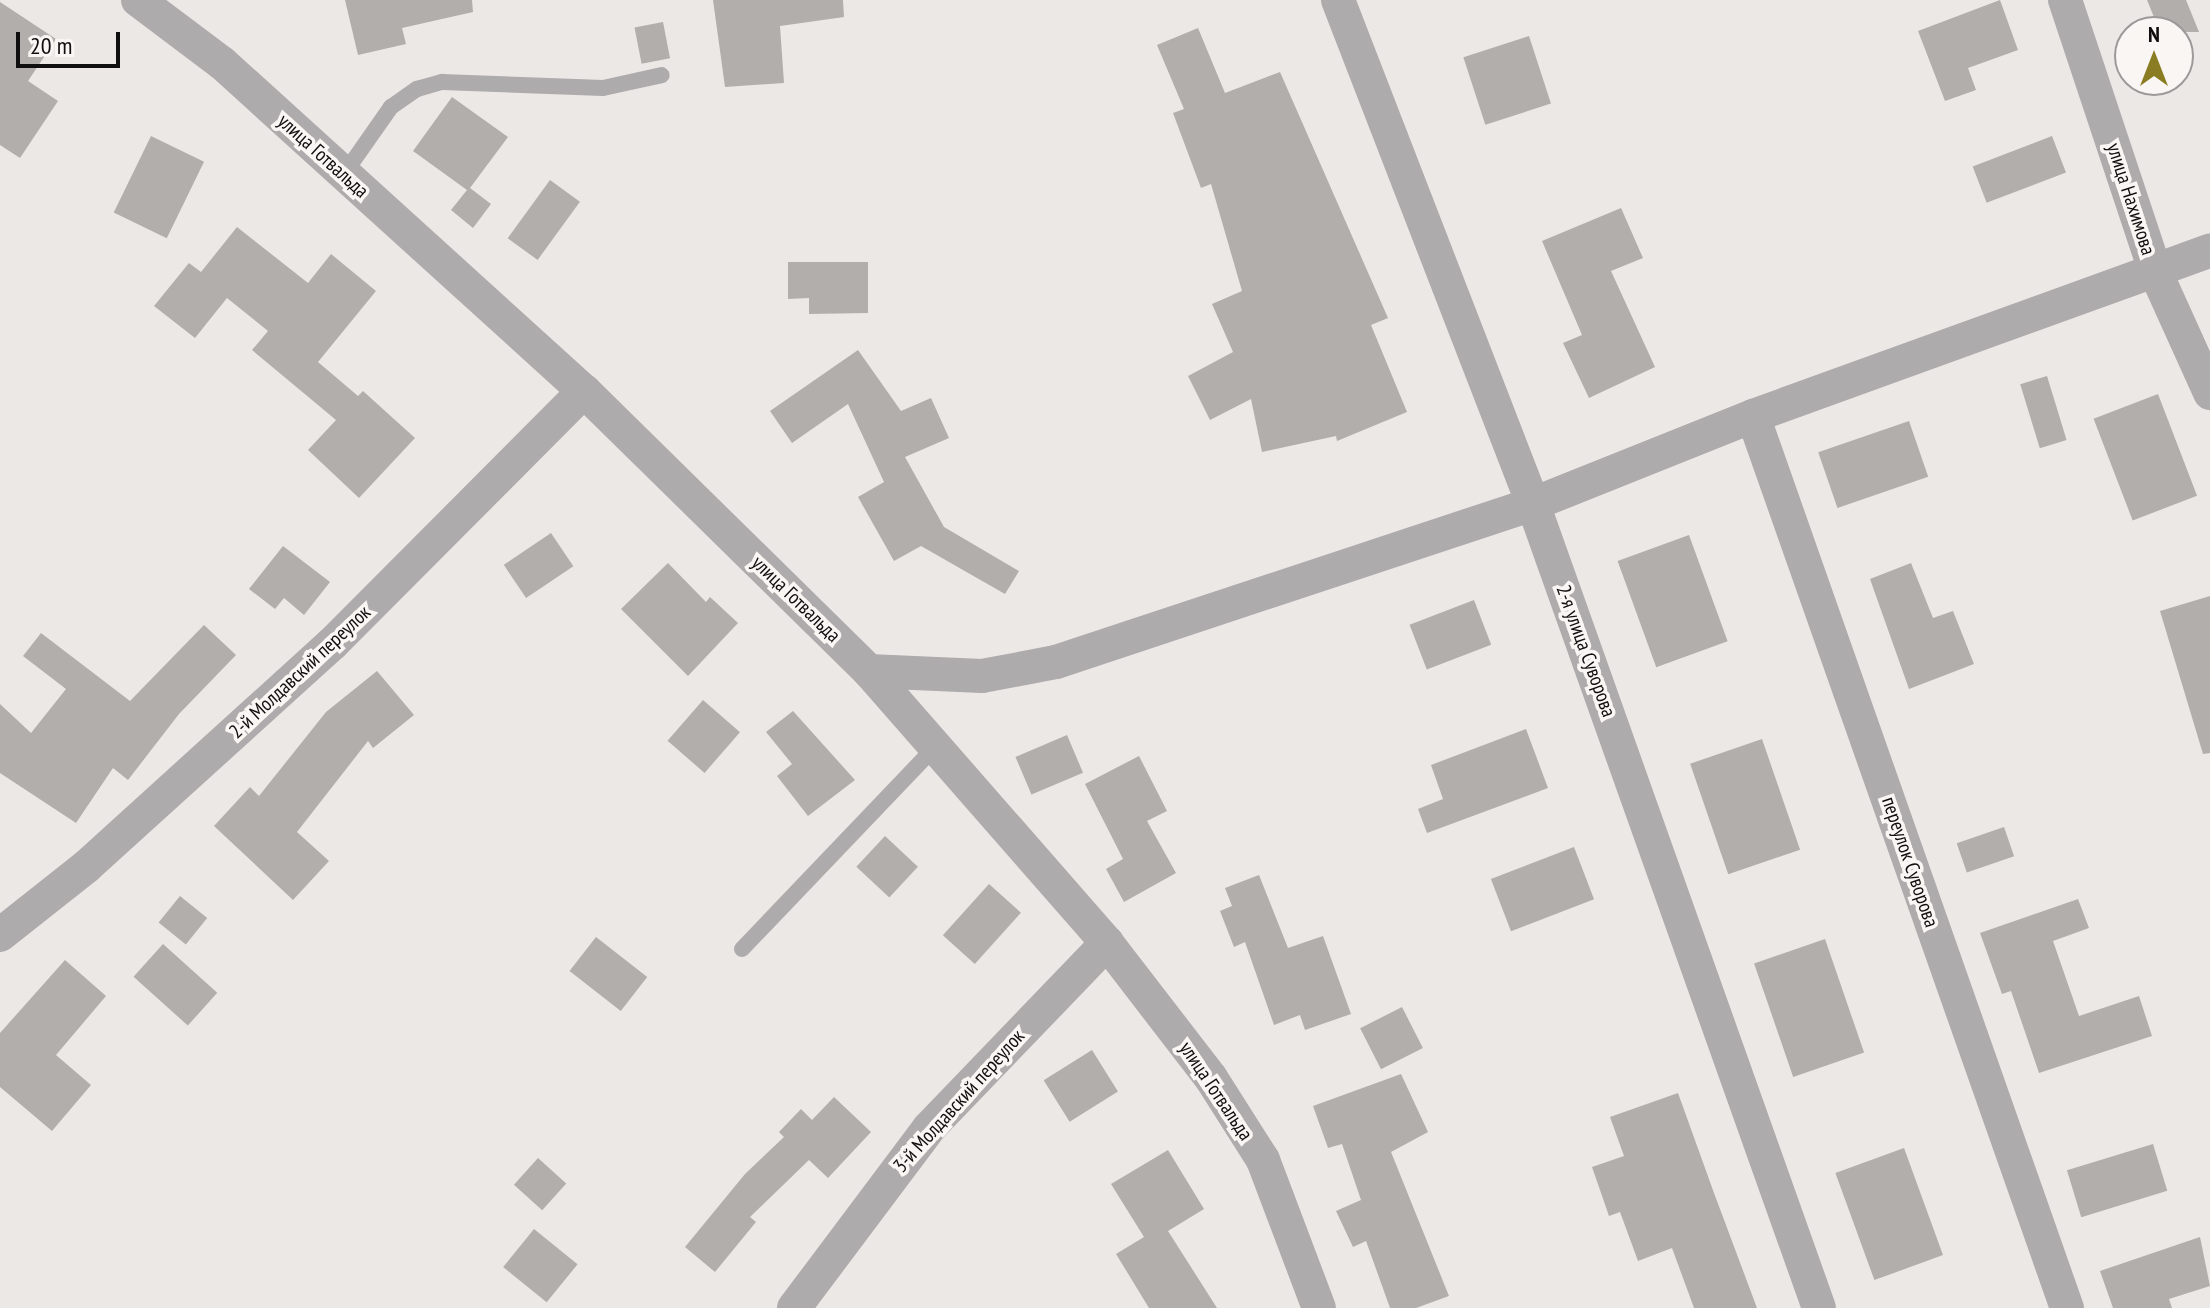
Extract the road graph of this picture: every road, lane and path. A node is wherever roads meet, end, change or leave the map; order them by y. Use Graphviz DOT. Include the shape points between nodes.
graph roads {
  1 [pos="138,0"];
  2 [pos="1338,0"];
  3 [pos="2065,0"];
  4 [pos="662,75"];
  5 [pos="344,174"];
  6 [pos="2210,251"];
  7 [pos="2155,271"];
  8 [pos="584,391"];
  9 [pos="2210,393"];
  10 [pos="1753,416"];
  11 [pos="1533,504"];
  12 [pos="869,671"];
  13 [pos="936,746"];
  14 [pos="0,935"];
  15 [pos="1107,943"];
  16 [pos="742,949"];
  17 [pos="794,1308"];
  18 [pos="1319,1308"];
  19 [pos="1819,1308"];
  20 [pos="2067,1308"];
  1 -- 5 [label="street, улица Готвальда" via="222,63"];
  2 -- 11 [label="street, 2-я улица Суворова"];
  3 -- 7 [label="street, улица Нахимова"];
  4 -- 5 [label="lane" via="603,88 442,82 417,89 391,107"];
  5 -- 8 [label="street, улица Готвальда"];
  6 -- 7 [label="street"];
  7 -- 9 [label="street, улица Нахимова"];
  7 -- 10 [label="street"];
  8 -- 12 [label="street, улица Готвальда"];
  8 -- 14 [label="street, 2-й Молдавский переулок" via="332,644 87,866"];
  10 -- 11 [label="street"];
  10 -- 20 [label="street, переулок Суворова"];
  11 -- 12 [label="street" via="1056,662 982,676"];
  11 -- 19 [label="street, 2-я улица Суворова"];
  12 -- 13 [label="street, улица Готвальда"];
  13 -- 15 [label="street, улица Готвальда"];
  13 -- 16 [label="lane"];
  15 -- 17 [label="street, 3-й Молдавский переулок" via="929,1128"];
  15 -- 18 [label="street, улица Готвальда" via="1211,1078 1263,1160"];
}
